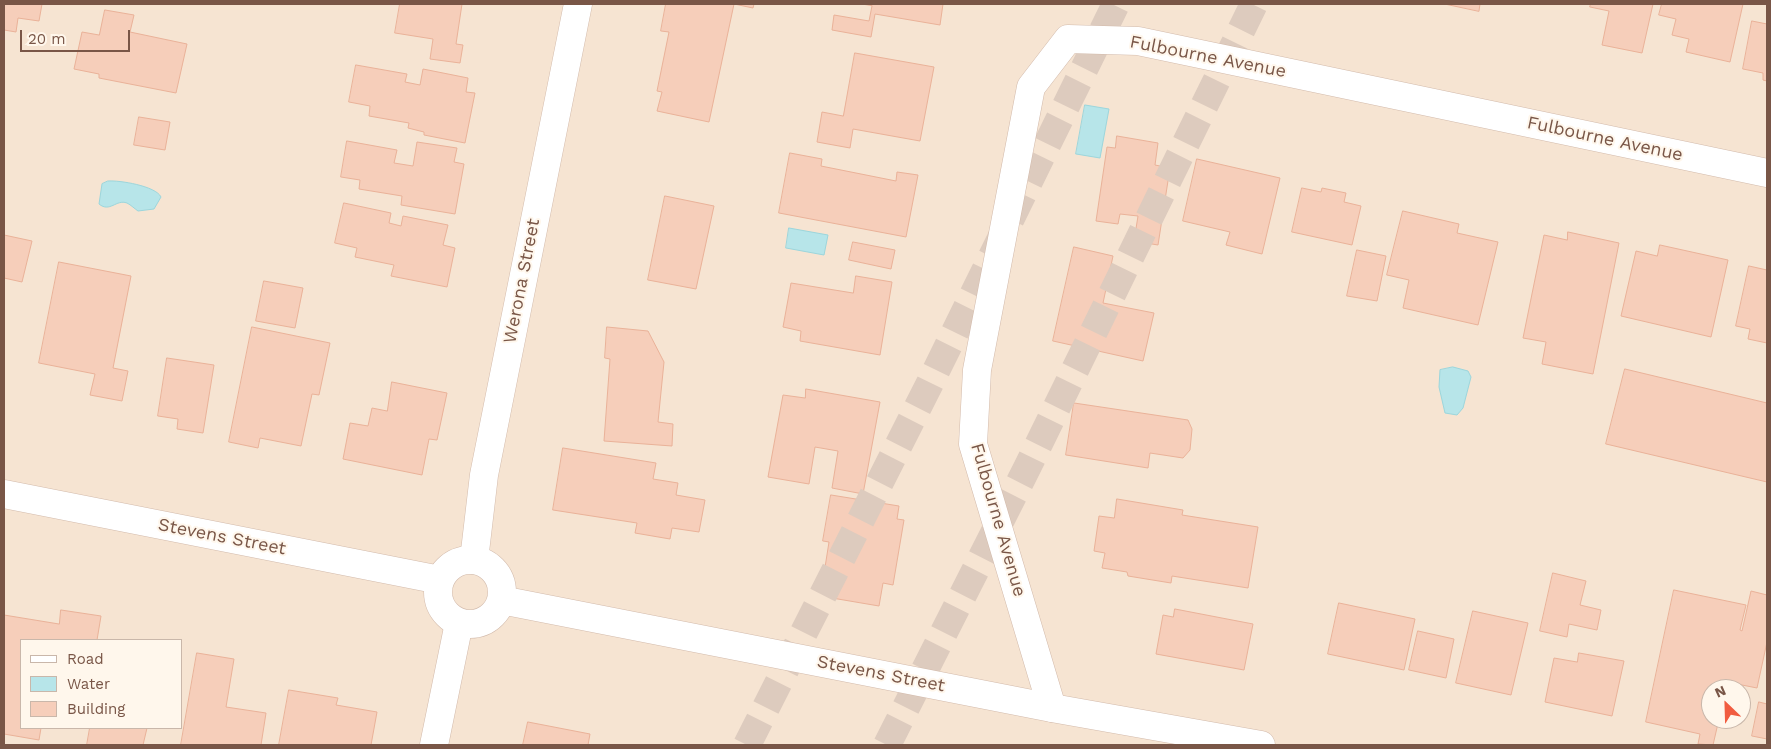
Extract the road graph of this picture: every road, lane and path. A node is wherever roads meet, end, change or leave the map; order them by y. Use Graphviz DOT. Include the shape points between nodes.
graph roads {
  1 [pos="578,4"];
  2 [pos="1767,173"];
  3 [pos="4,494"];
  4 [pos="474,560"];
  5 [pos="440,580"];
  6 [pos="501,600"];
  7 [pos="459,623"];
  8 [pos="1052,708"];
  9 [pos="434,745"];
  10 [pos="1257,745"];
  1 -- 4 [label="street, Werona Street" via="484,475"];
  2 -- 8 [label="street, Fulbourne Avenue" via="1138,41 1068,39 1031,87 977,370 973,444"];
  3 -- 5 [label="street, Stevens Street"];
  4 -- 5 [label="street" via="463,560 453,565"];
  4 -- 6 [label="street" via="484,563 499,579"];
  5 -- 7 [label="street" via="438,591 443,610"];
  6 -- 7 [label="street" via="490,618 470,625"];
  6 -- 8 [label="street, Stevens Street"];
  7 -- 9 [label="street"];
  8 -- 10 [label="street, Stevens Street"];
}
